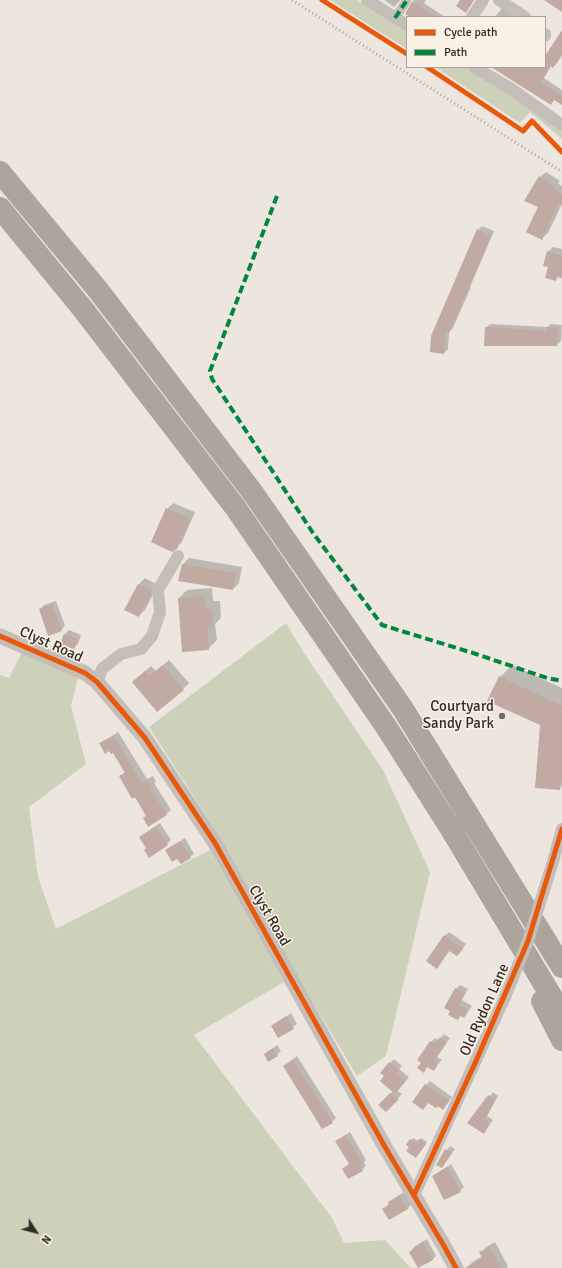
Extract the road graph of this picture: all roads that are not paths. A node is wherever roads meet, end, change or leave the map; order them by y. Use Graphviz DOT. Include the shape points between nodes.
graph roads {
  1 [pos="367,0"];
  2 [pos="407,0"];
  3 [pos="483,0"];
  4 [pos="499,0"];
  5 [pos="518,5"];
  6 [pos="473,16"];
  7 [pos="524,16"];
  8 [pos="395,18"];
  9 [pos="406,24"];
  10 [pos="476,68"];
  11 [pos="562,125"];
  12 [pos="0,172"];
  13 [pos="0,208"];
  14 [pos="178,556"];
  15 [pos="0,636"];
  16 [pos="97,682"];
  17 [pos="562,829"];
  18 [pos="521,898"];
  19 [pos="505,920"];
  20 [pos="562,949"];
  21 [pos="562,967"];
  22 [pos="562,1014"];
  23 [pos="562,1040"];
  24 [pos="414,1195"];
  25 [pos="456,1268"];
  1 -- 8 [label="street"];
  2 -- 8 [label="street"];
  3 -- 6 [label="street"];
  4 -- 5 [label="street"];
  5 -- 7 [label="street"];
  8 -- 9 [label="street"];
  10 -- 11 [label="street" via="513,90"];
  12 -- 18 [label="highway" via="98,290 253,492 403,709"];
  13 -- 19 [label="highway" via="82,308 235,507 387,728"];
  14 -- 16 [label="street" via="158,590 160,612 152,636 141,649 121,654 102,669"];
  15 -- 16 [label="street, Clyst Road" via="85,673"];
  16 -- 24 [label="street, Clyst Road" via="145,738 215,843"];
  17 -- 24 [label="street, Old Rydon Lane, bridge" via="528,941"];
  18 -- 20 [label="highway" via="546,924"];
  18 -- 21 [label="highway"];
  19 -- 22 [label="highway"];
  19 -- 23 [label="highway"];
  24 -- 25 [label="street, Clyst Road"];
}
